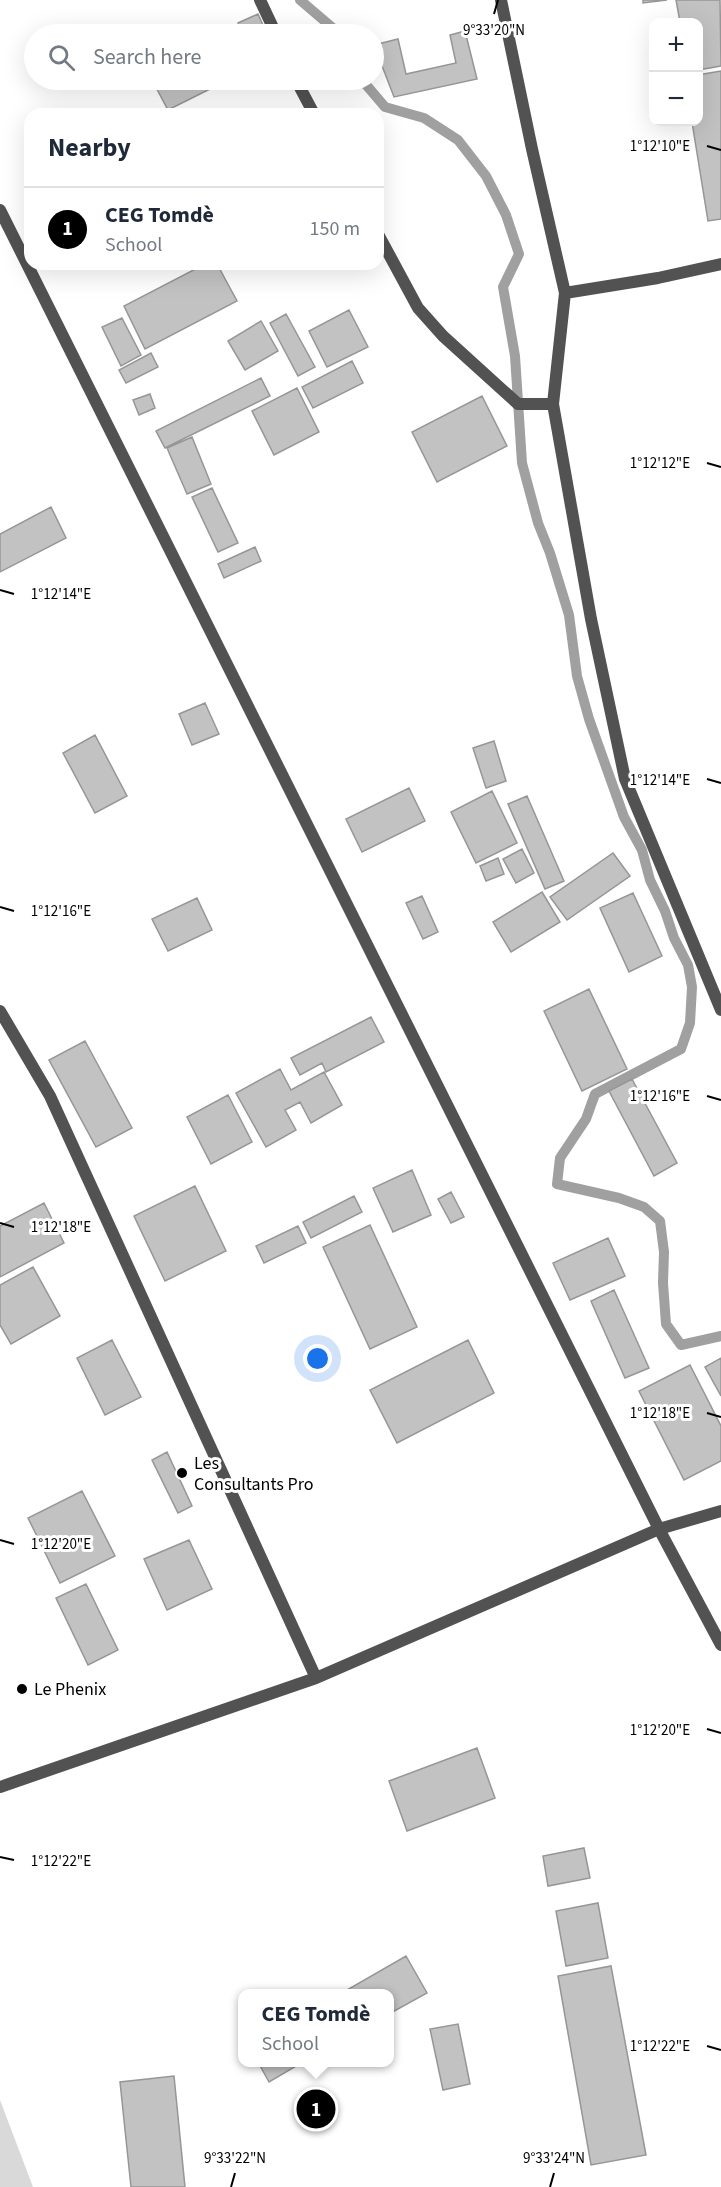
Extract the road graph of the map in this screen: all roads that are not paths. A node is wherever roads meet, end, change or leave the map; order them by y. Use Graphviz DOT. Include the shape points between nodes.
graph roads {
  1 [pos="260,0"];
  2 [pos="501,0"];
  3 [pos="271,24"];
  4 [pos="301,90"];
  5 [pos="311,108"];
  6 [pos="0,210"];
  7 [pos="384,245"];
  8 [pos="24,258"];
  9 [pos="721,264"];
  10 [pos="30,270"];
  11 [pos="565,292"];
  12 [pos="553,404"];
  13 [pos="721,1010"];
  14 [pos="0,1011"];
  15 [pos="721,1510"];
  16 [pos="659,1529"];
  17 [pos="721,1644"];
  18 [pos="316,1678"];
  19 [pos="0,1787"];
  1 -- 3 [label="street"];
  2 -- 11 [label="street"];
  4 -- 5 [label="street"];
  6 -- 8 [label="street"];
  7 -- 12 [label="street" via="418,308 443,336 518,404"];
  9 -- 11 [label="street"];
  10 -- 16 [label="street"];
  11 -- 12 [label="street"];
  12 -- 13 [label="street" via="591,619 625,779"];
  14 -- 18 [label="street" via="50,1096"];
  15 -- 16 [label="street"];
  16 -- 17 [label="street"];
  16 -- 18 [label="street"];
  18 -- 19 [label="street"];
}
